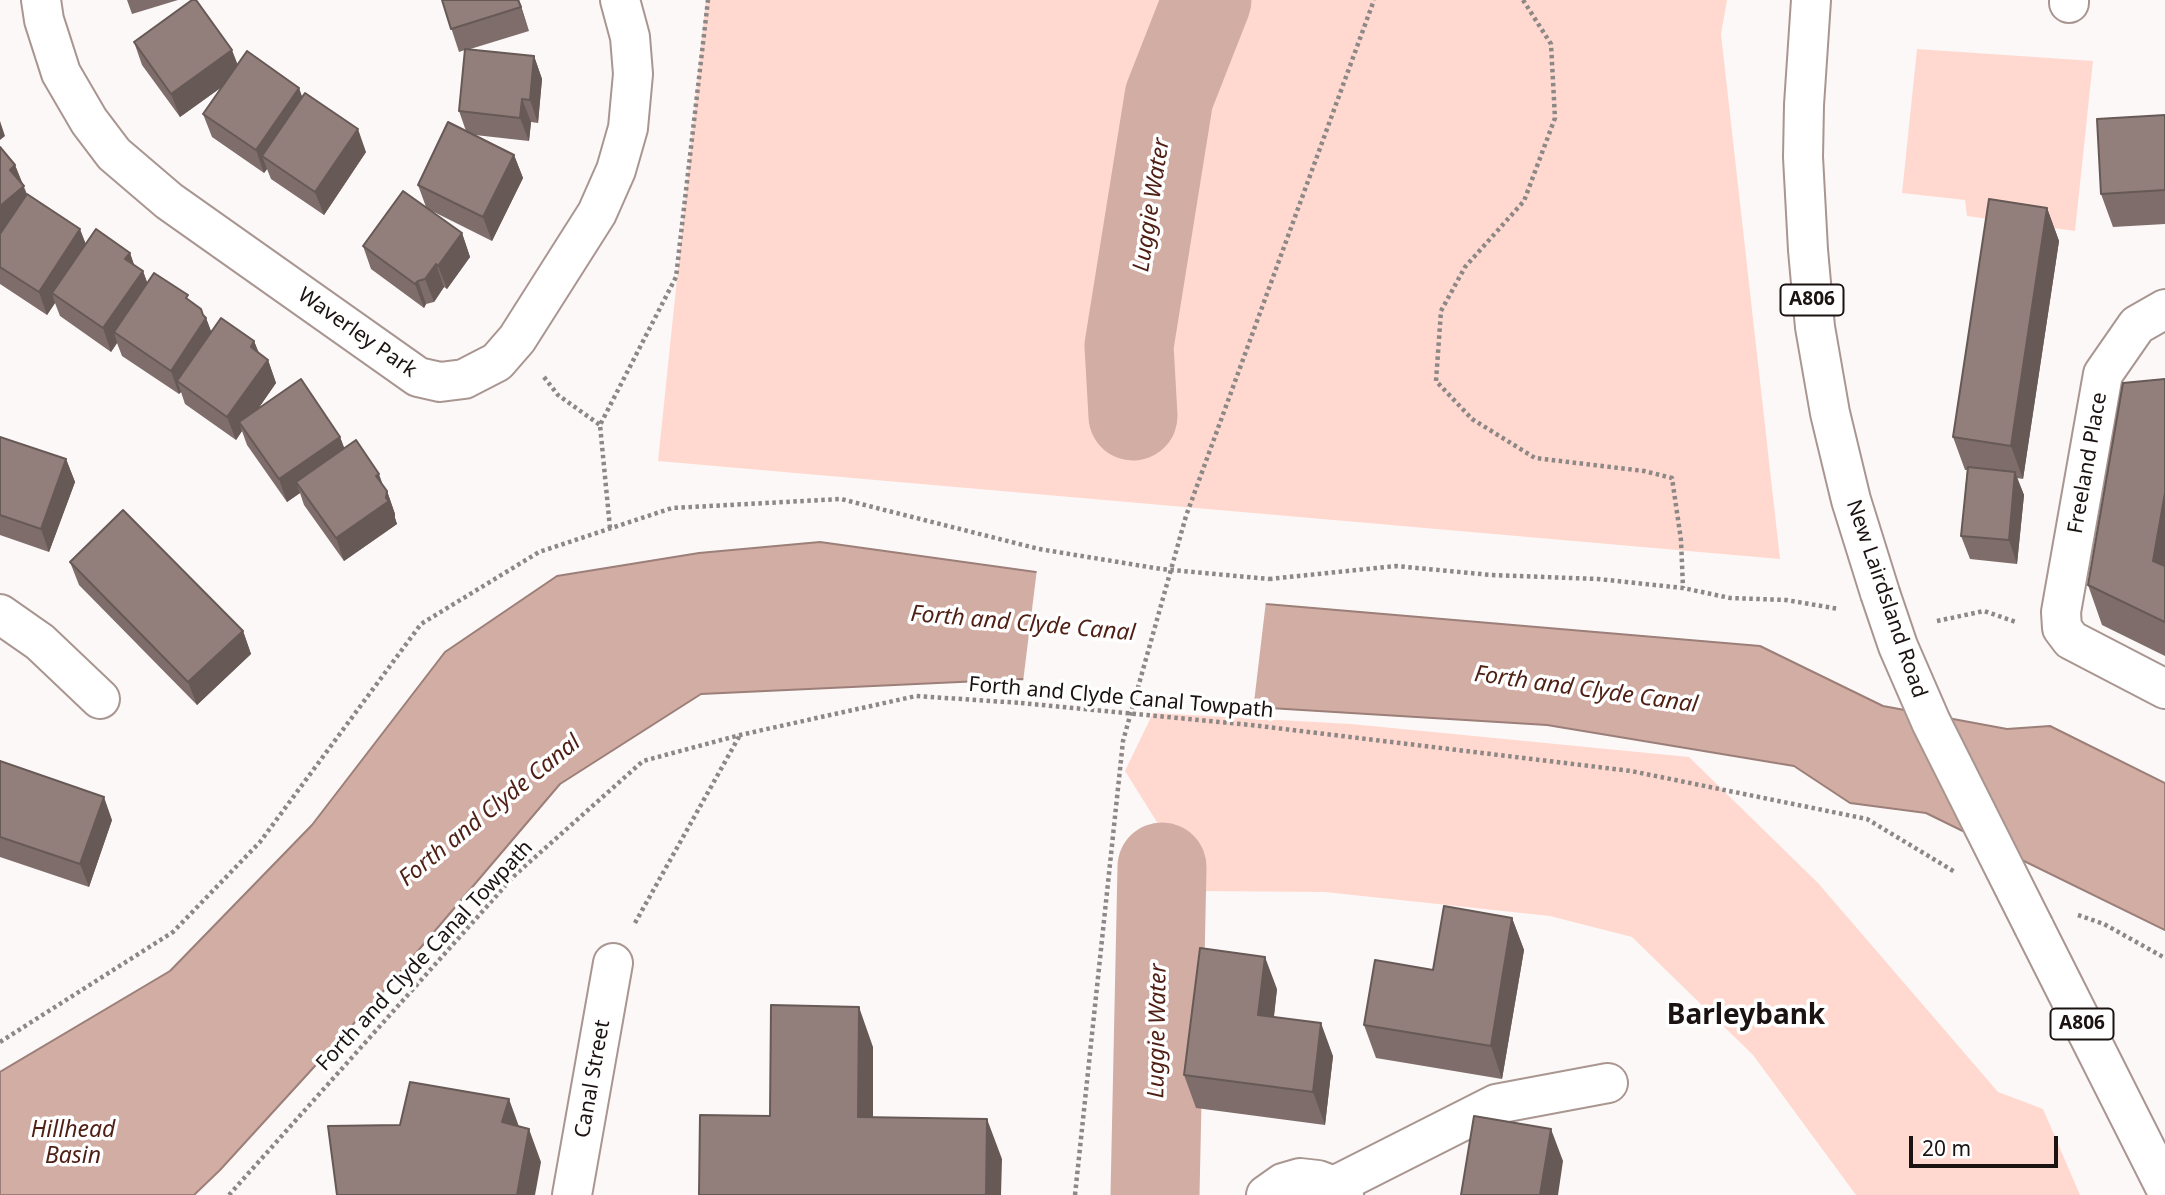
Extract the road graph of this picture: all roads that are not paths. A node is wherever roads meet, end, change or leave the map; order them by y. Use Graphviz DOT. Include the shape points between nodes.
graph roads {
  1 [pos="41,0"];
  2 [pos="620,0"];
  3 [pos="1811,0"];
  4 [pos="2165,309"];
  5 [pos="0,614"];
  6 [pos="2165,689"];
  7 [pos="100,699"];
  8 [pos="613,963"];
  9 [pos="1608,1083"];
  10 [pos="2165,1187"];
  11 [pos="1339,1191"];
  12 [pos="572,1195"];
  13 [pos="1266,1195"];
  1 -- 2 [label="street, Waverley Park" via="61,73 89,121 123,162 169,201 418,377 440,382 464,379 497,362 517,339 597,213 617,170 628,128 631,37"];
  3 -- 10 [label="street, New Lairdsland Road / A806, bridge" via="1803,157 1815,327 1851,500 1865,602 1898,646 1931,722 2049,919"];
  4 -- 6 [label="street, Freeland Place" via="2137,325 2103,374 2061,612 2062,628 2071,640"];
  5 -- 7 [label="street" via="40,642"];
  8 -- 12 [label="street, Canal Street"];
  9 -- 11 [label="street" via="1496,1104"];
  11 -- 13 [label="street" via="1318,1180 1300,1178"];
}
